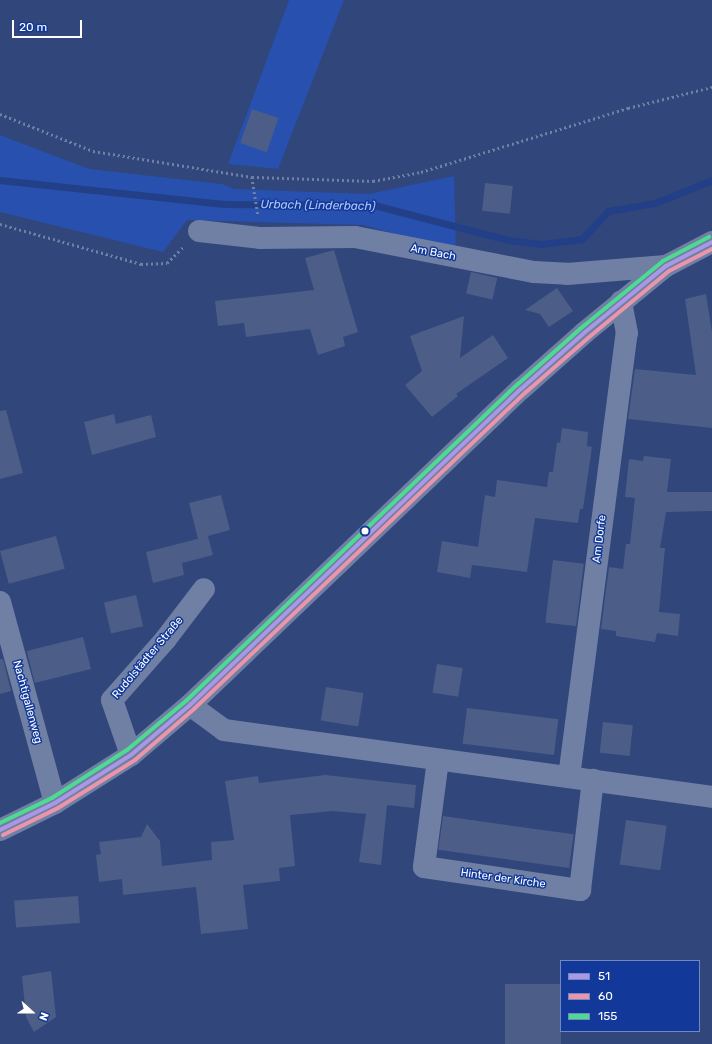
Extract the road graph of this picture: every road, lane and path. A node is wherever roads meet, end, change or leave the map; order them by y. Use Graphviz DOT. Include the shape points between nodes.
graph roads {
  1 [pos="712,87"];
  2 [pos="0,114"];
  3 [pos="252,178"];
  4 [pos="258,218"];
  5 [pos="0,224"];
  6 [pos="199,231"];
  7 [pos="712,242"];
  8 [pos="666,266"];
  9 [pos="621,302"];
  10 [pos="204,589"];
  11 [pos="0,602"];
  12 [pos="190,705"];
  13 [pos="131,755"];
  14 [pos="438,760"];
  15 [pos="570,777"];
  16 [pos="593,780"];
  17 [pos="712,797"];
  18 [pos="54,803"];
  19 [pos="0,830"];
  1 -- 3 [label="path" via="628,108 421,172 373,181"];
  2 -- 3 [label="path" via="92,151"];
  3 -- 4 [label="path"];
  5 -- 6 [label="path" via="141,264 167,263"];
  6 -- 8 [label="street, Am Bach" via="260,238 355,237 534,272 568,274"];
  7 -- 8 [label="street"];
  8 -- 9 [label="street"];
  9 -- 12 [label="street" via="521,389"];
  9 -- 15 [label="street, Am Dorfe" via="627,333"];
  10 -- 13 [label="street, Rudolstädter Straße" via="165,640 112,700"];
  11 -- 18 [label="street, Nachtigallenweg"];
  12 -- 13 [label="street"];
  12 -- 14 [label="street" via="224,730"];
  13 -- 18 [label="street"];
  14 -- 15 [label="street"];
  14 -- 16 [label="street, Hinter der Kirche" via="424,867 580,890"];
  15 -- 16 [label="street"];
  16 -- 17 [label="street"];
  18 -- 19 [label="street"];
}
